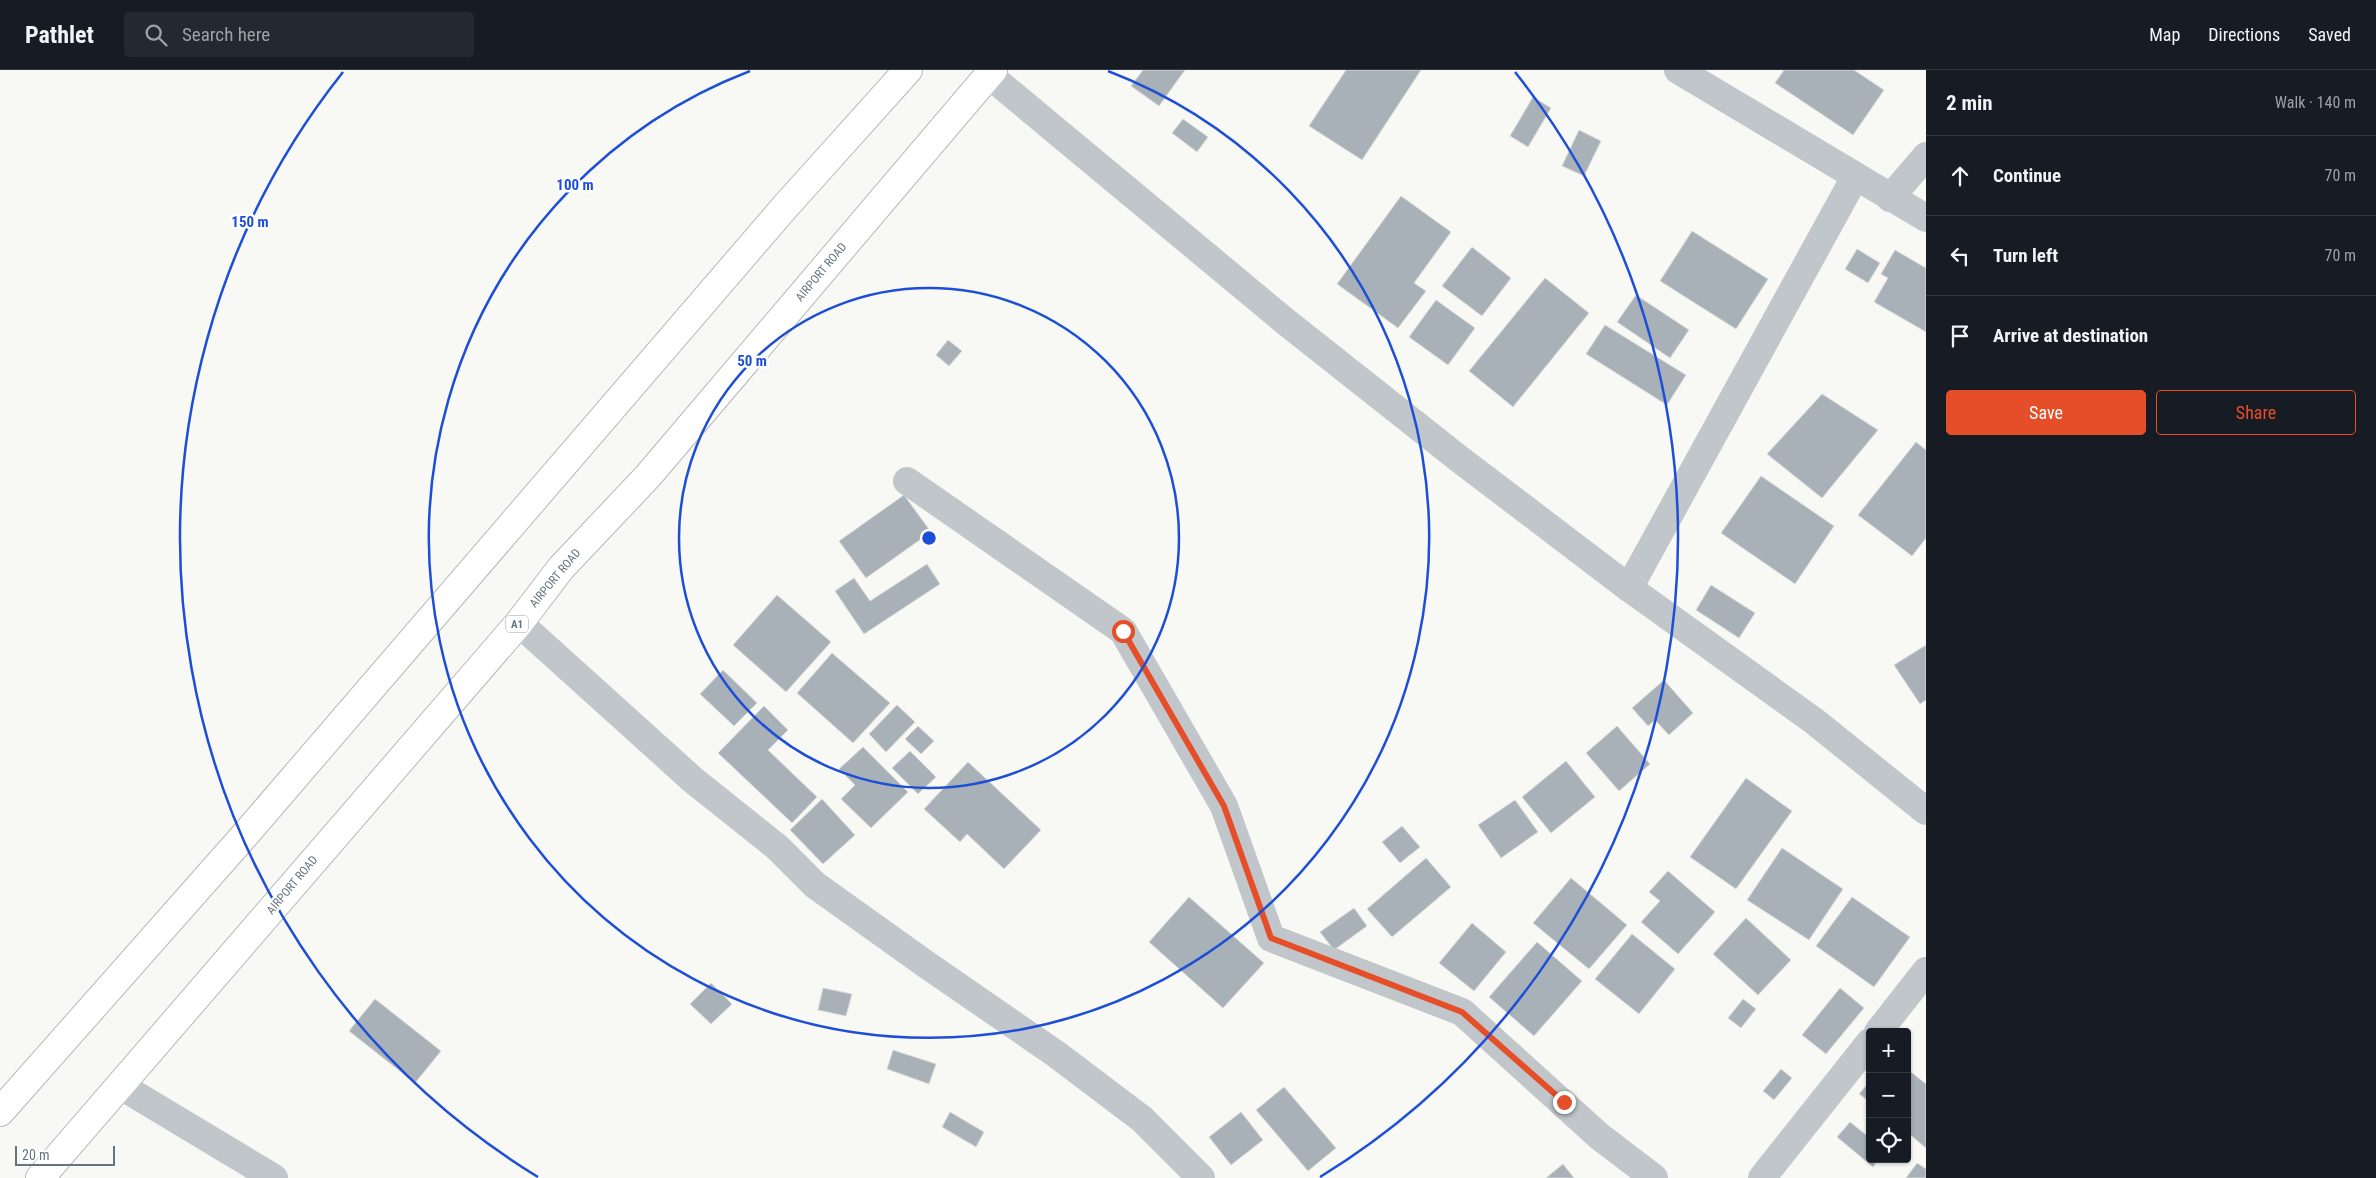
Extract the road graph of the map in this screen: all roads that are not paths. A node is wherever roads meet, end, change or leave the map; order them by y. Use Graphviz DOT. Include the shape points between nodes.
graph roads {
  1 [pos="908,70"];
  2 [pos="1678,70"];
  3 [pos="991,73"];
  4 [pos="1926,156"];
  5 [pos="1854,177"];
  6 [pos="1890,198"];
  7 [pos="1926,218"];
  8 [pos="906,481"];
  9 [pos="1629,588"];
  10 [pos="519,623"];
  11 [pos="1926,811"];
  12 [pos="1926,971"];
  13 [pos="1881,1028"];
  14 [pos="1866,1047"];
  15 [pos="121,1086"];
  16 [pos="0,1112"];
  17 [pos="40,1178"];
  18 [pos="274,1178"];
  19 [pos="1201,1178"];
  20 [pos="1654,1178"];
  21 [pos="1762,1178"];
  1 -- 16 [label="highway" via="784,208 257,821"];
  2 -- 5 [label="street"];
  3 -- 9 [label="street" via="1286,322"];
  3 -- 10 [label="highway, AIRPORT ROAD / A1" via="648,476 561,568"];
  4 -- 6 [label="street"];
  5 -- 6 [label="street"];
  5 -- 9 [label="street"];
  6 -- 7 [label="street"];
  8 -- 20 [label="street" via="1123,631 1224,806 1271,938 1462,1012 1599,1136"];
  9 -- 11 [label="street" via="1814,721"];
  10 -- 15 [label="highway, AIRPORT ROAD / A1"];
  10 -- 19 [label="street" via="693,780 777,847 815,885 1103,1089 1142,1119"];
  12 -- 13 [label="street"];
  14 -- 21 [label="street"];
  15 -- 17 [label="highway, AIRPORT ROAD / A1"];
  15 -- 18 [label="street"];
}
